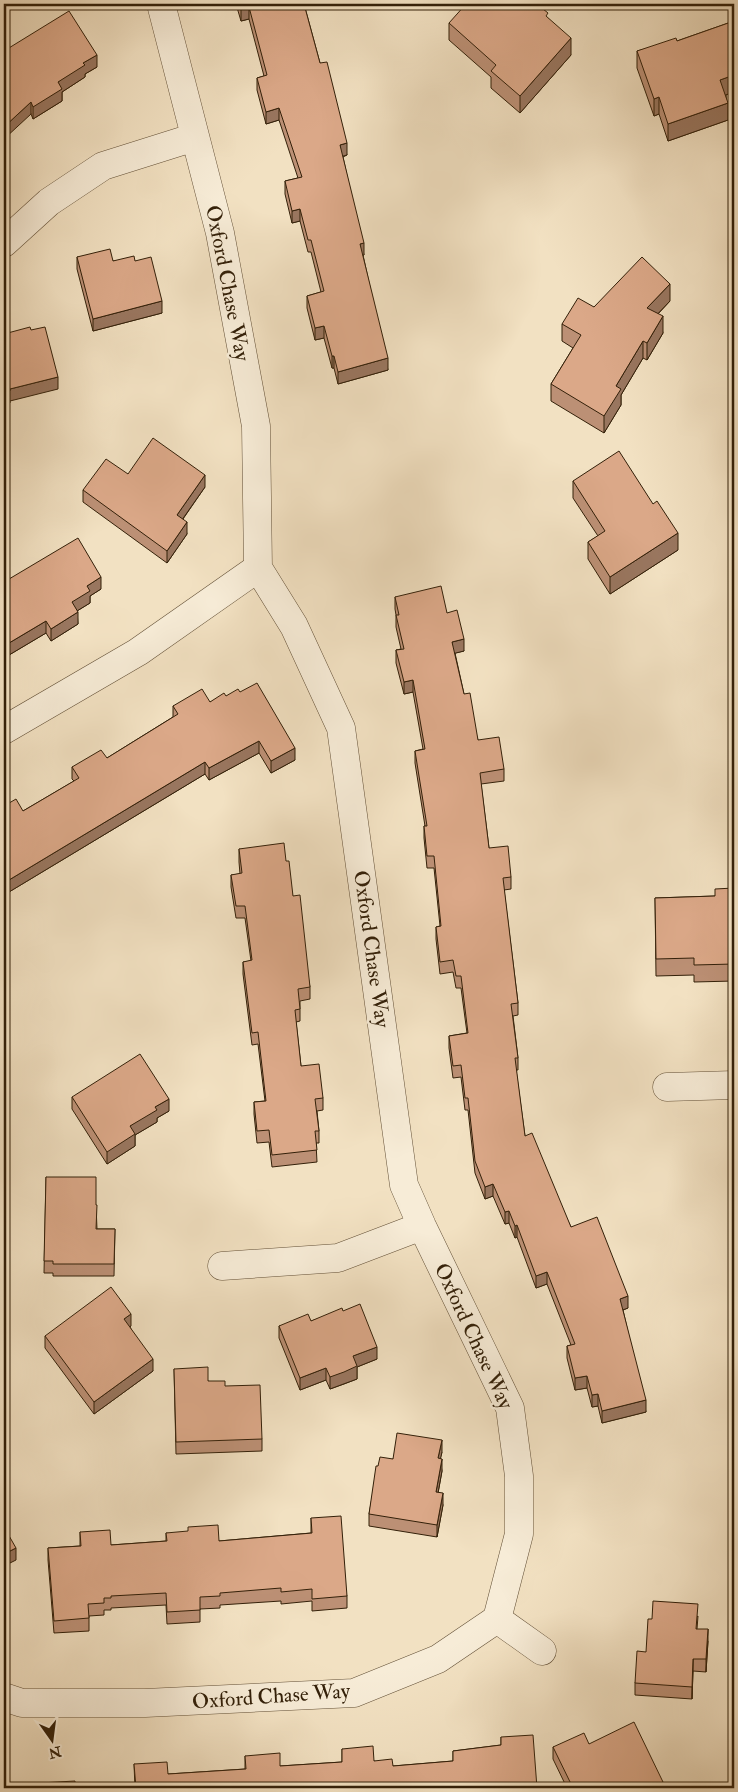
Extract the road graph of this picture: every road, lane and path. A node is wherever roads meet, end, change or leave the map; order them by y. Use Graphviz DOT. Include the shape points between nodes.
graph roads {
  1 [pos="161,4"];
  2 [pos="195,137"];
  3 [pos="4,243"];
  4 [pos="258,568"];
  5 [pos="4,730"];
  6 [pos="734,1085"];
  7 [pos="666,1087"];
  8 [pos="422,1226"];
  9 [pos="222,1266"];
  10 [pos="497,1619"];
  11 [pos="542,1652"];
  12 [pos="4,1697"];
  1 -- 2 [label="street, Oxford Chase Way"];
  2 -- 3 [label="street" via="103,166 49,202"];
  2 -- 4 [label="street, Oxford Chase Way" via="220,232 256,426"];
  4 -- 5 [label="street" via="138,652"];
  4 -- 8 [label="street, Oxford Chase Way" via="294,626 341,728 404,1185"];
  6 -- 7 [label="street"];
  8 -- 9 [label="street" via="338,1258"];
  8 -- 10 [label="street, Oxford Chase Way" via="510,1408 519,1476 519,1534"];
  10 -- 11 [label="street"];
  10 -- 12 [label="street, Oxford Chase Way" via="438,1659 354,1693 145,1703 22,1703"];
}
